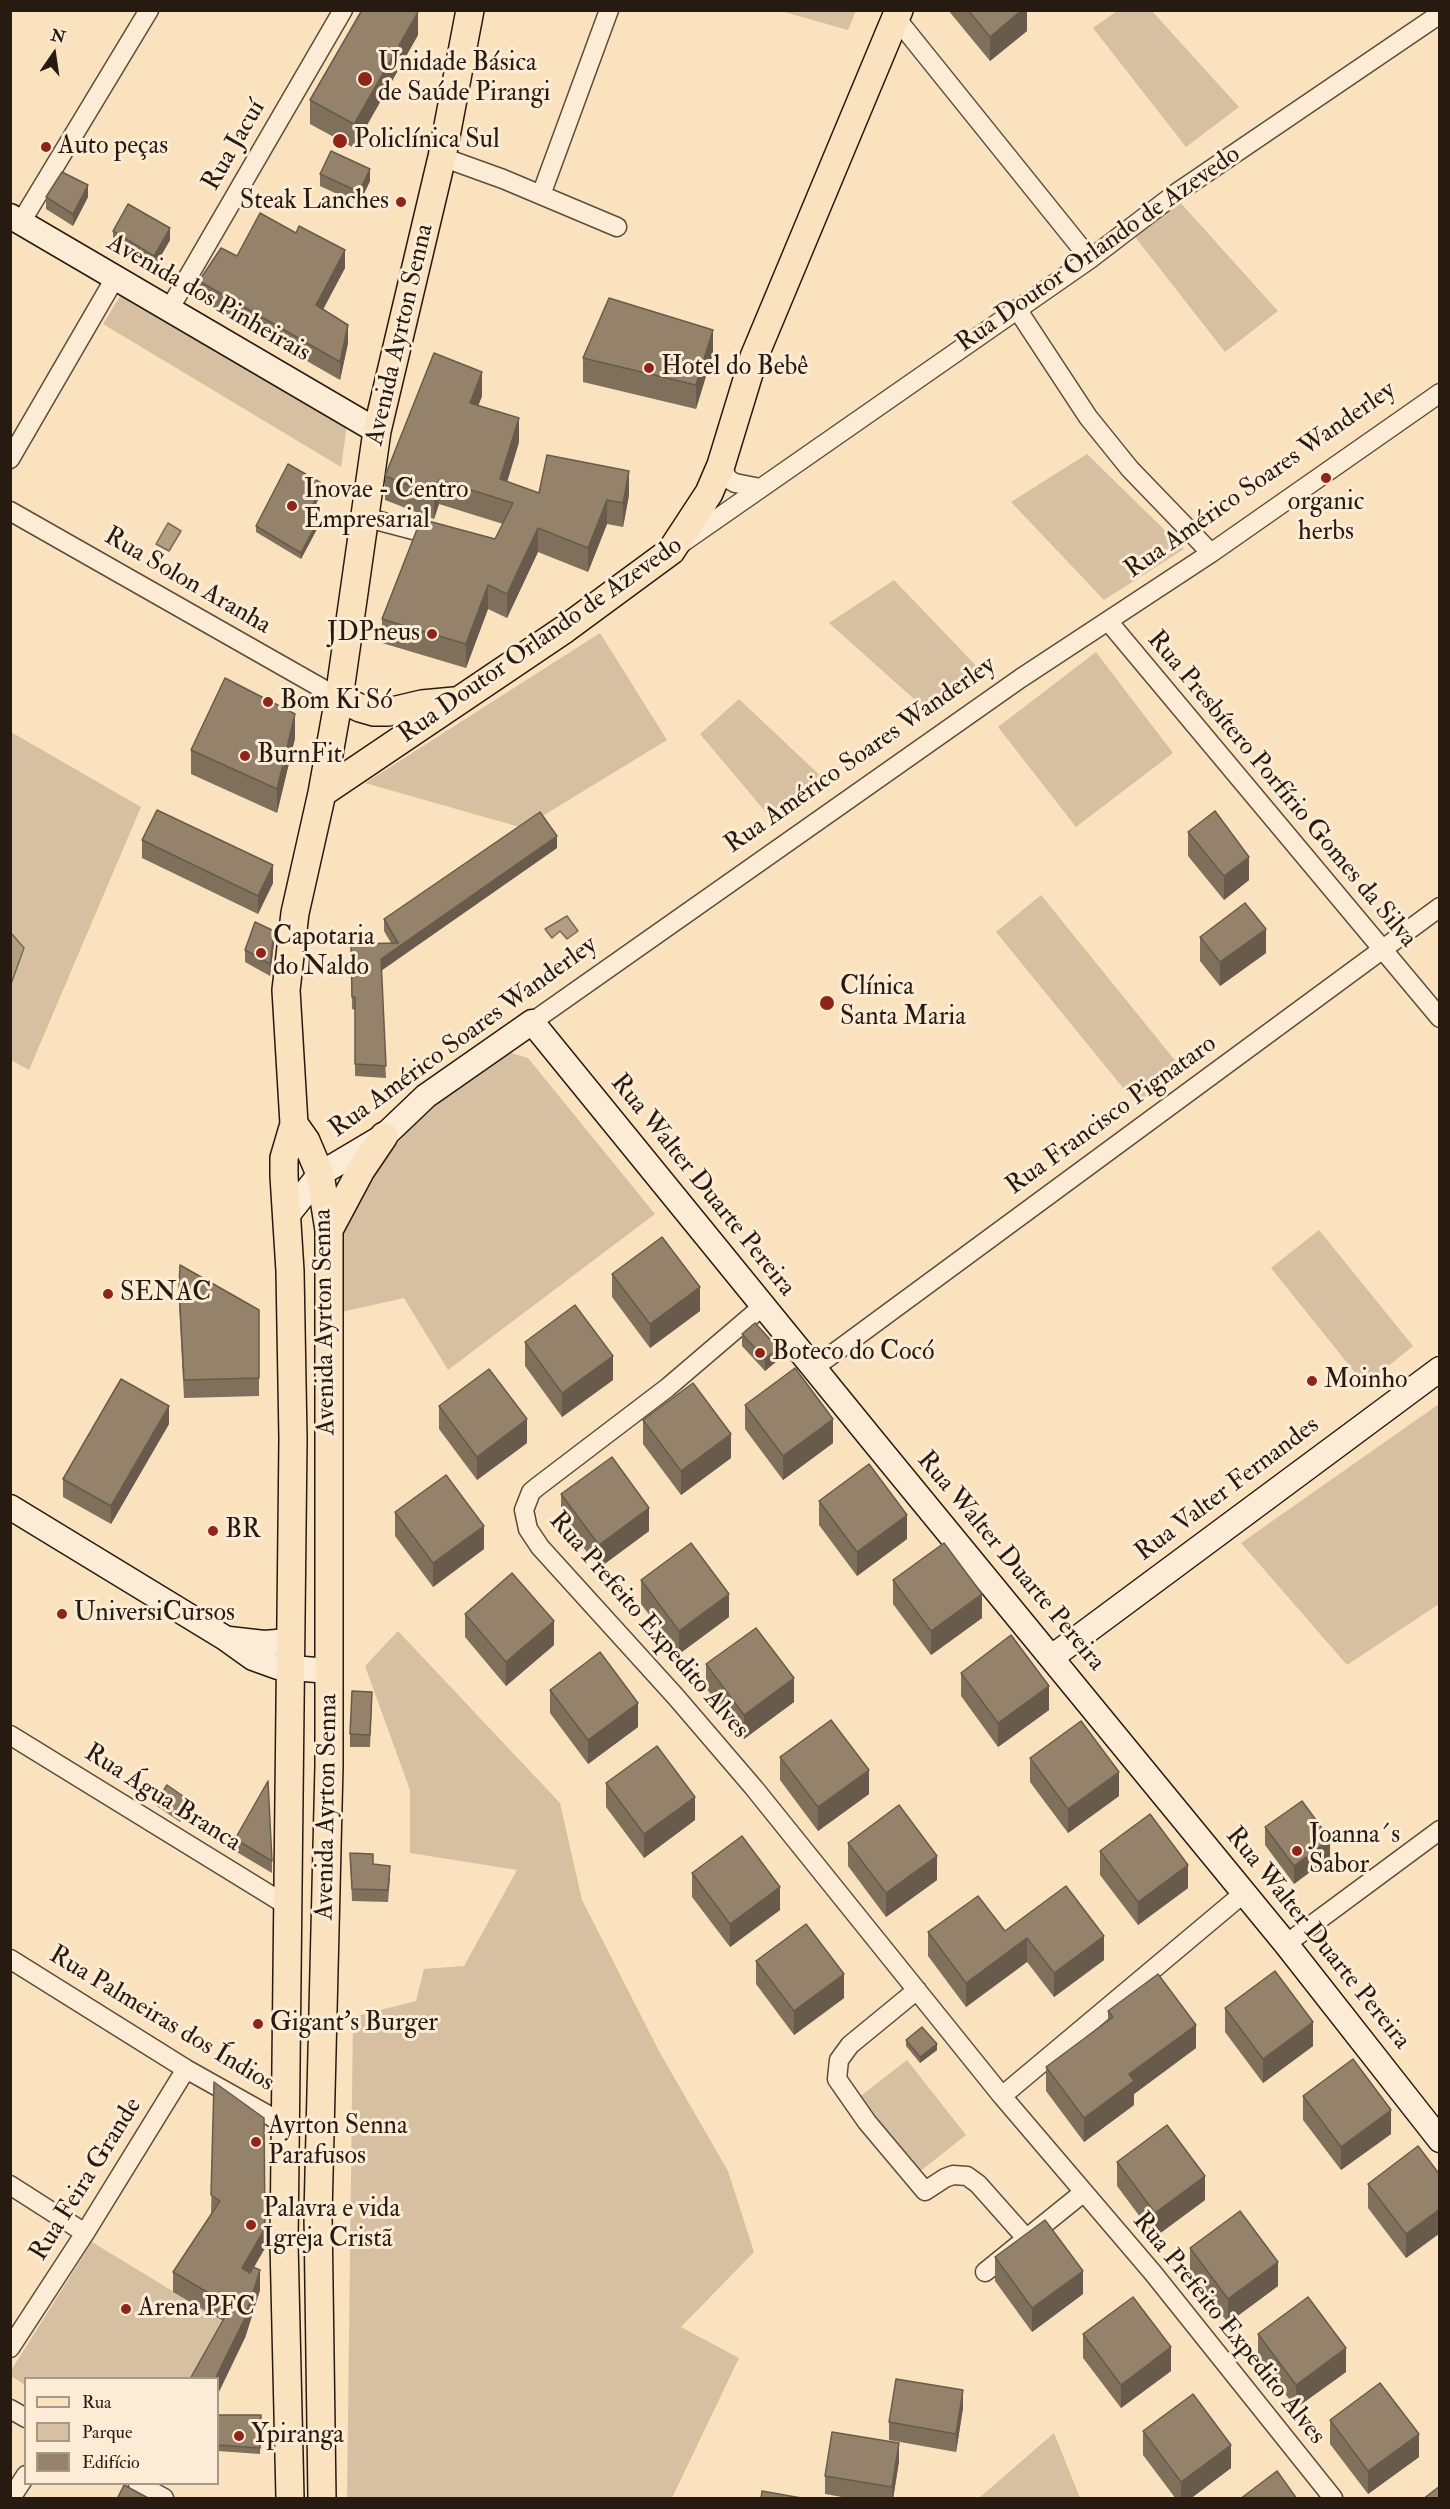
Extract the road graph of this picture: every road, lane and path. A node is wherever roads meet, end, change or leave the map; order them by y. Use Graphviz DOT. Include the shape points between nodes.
graph roads {
  1 [pos="149,10"];
  2 [pos="344,10"];
  3 [pos="470,10"];
  4 [pos="609,10"];
  5 [pos="897,14"];
  6 [pos="1440,14"];
  7 [pos="442,157"];
  8 [pos="541,195"];
  9 [pos="16,219"];
  10 [pos="617,227"];
  11 [pos="1090,259"];
  12 [pos="115,278"];
  13 [pos="170,308"];
  14 [pos="1017,309"];
  15 [pos="1440,393"];
  16 [pos="377,431"];
  17 [pos="10,459"];
  18 [pos="721,465"];
  19 [pos="760,488"];
  20 [pos="10,511"];
  21 [pos="364,517"];
  22 [pos="453,540"];
  23 [pos="671,551"];
  24 [pos="1211,553"];
  25 [pos="1108,621"];
  26 [pos="339,698"];
  27 [pos="458,700"];
  28 [pos="322,793"];
  29 [pos="1440,907"];
  30 [pos="1381,950"];
  31 [pos="1440,1018"];
  32 [pos="532,1022"];
  33 [pos="291,1133"];
  34 [pos="384,1136"];
  35 [pos="320,1174"];
  36 [pos="286,1217"];
  37 [pos="328,1230"];
  38 [pos="763,1306"];
  39 [pos="814,1367"];
  40 [pos="1440,1369"];
  41 [pos="10,1507"];
  42 [pos="225,1638"];
  43 [pos="289,1641"];
  44 [pos="1052,1657"];
  45 [pos="289,1668"];
  46 [pos="330,1671"];
  47 [pos="10,1735"];
  48 [pos="1440,1830"];
  49 [pos="1245,1893"];
  50 [pos="288,1906"];
  51 [pos="1286,1944"];
  52 [pos="10,1959"];
  53 [pos="917,1990"];
  54 [pos="186,2069"];
  55 [pos="1002,2096"];
  56 [pos="286,2124"];
  57 [pos="1440,2140"];
  58 [pos="287,2163"];
  59 [pos="10,2185"];
  60 [pos="1084,2192"];
  61 [pos="318,2215"];
  62 [pos="85,2233"];
  63 [pos="1026,2238"];
  64 [pos="985,2272"];
  65 [pos="10,2348"];
  66 [pos="10,2409"];
  67 [pos="24,2417"];
  68 [pos="24,2478"];
  69 [pos="140,2485"];
  70 [pos="11,2499"];
  71 [pos="164,2499"];
  72 [pos="290,2499"];
  73 [pos="322,2499"];
  74 [pos="1333,2499"];
  1 -- 9 [label="street"];
  2 -- 13 [label="street, Rua Jacuí"];
  3 -- 7 [label="main road, Avenida Ayrton Senna"];
  4 -- 8 [label="street"];
  5 -- 11 [label="street"];
  5 -- 18 [label="main road" via="754,357"];
  6 -- 11 [label="street, Rua Doutor Orlando de Azevedo" via="1175,194"];
  7 -- 8 [label="street"];
  7 -- 16 [label="main road, Avenida Ayrton Senna"];
  8 -- 10 [label="street"];
  9 -- 12 [label="main road, Avenida dos Pinheirais"];
  11 -- 14 [label="street, Rua Doutor Orlando de Azevedo"];
  12 -- 13 [label="main road, Avenida dos Pinheirais"];
  12 -- 17 [label="street"];
  13 -- 16 [label="main road, Avenida dos Pinheirais"];
  14 -- 19 [label="street, Rua Doutor Orlando de Azevedo"];
  14 -- 24 [label="street" via="1088,417 1130,469"];
  15 -- 24 [label="street, Rua Américo Soares Wanderley"];
  16 -- 21 [label="main road, Avenida Ayrton Senna"];
  18 -- 19 [label="street" via="728,479"];
  18 -- 23 [label="main road" via="709,493"];
  19 -- 23 [label="street, Rua Doutor Orlando de Azevedo"];
  20 -- 26 [label="street, Rua Solon Aranha"];
  21 -- 22 [label="street"];
  21 -- 26 [label="main road, Avenida Ayrton Senna"];
  23 -- 27 [label="main road, Rua Doutor Orlando de Azevedo" via="565,630"];
  24 -- 25 [label="street, Rua Américo Soares Wanderley"];
  25 -- 30 [label="street, Rua Presbítero Porfírio Gomes da Silva"];
  25 -- 32 [label="street, Rua Américo Soares Wanderley"];
  26 -- 27 [label="main road" via="374,712"];
  26 -- 28 [label="main road, Avenida Ayrton Senna"];
  27 -- 28 [label="main road, Rua Doutor Orlando de Azevedo"];
  28 -- 33 [label="main road, Avenida Ayrton Senna" via="289,953 286,990"];
  29 -- 30 [label="street, Rua Francisco Pignataro"];
  30 -- 31 [label="street, Rua Presbítero Porfírio Gomes da Silva"];
  30 -- 39 [label="street, Rua Francisco Pignataro"];
  32 -- 34 [label="main road, Rua Américo Soares Wanderley" via="426,1096"];
  32 -- 38 [label="main road, Rua Walter Duarte Pereira"];
  33 -- 35 [label="main road, Avenida Ayrton Senna" via="306,1141"];
  33 -- 36 [label="main road, Avenida Ayrton Senna" via="284,1158"];
  34 -- 35 [label="main road, Rua Américo Soares Wanderley"];
  34 -- 37 [label="main road"];
  35 -- 36 [label="main road, Rua Américo Soares Wanderley"];
  35 -- 37 [label="main road, Avenida Ayrton Senna"];
  36 -- 43 [label="main road, Avenida Ayrton Senna" via="293,1440"];
  37 -- 46 [label="main road, Avenida Ayrton Senna"];
  38 -- 39 [label="main road, Rua Walter Duarte Pereira"];
  38 -- 53 [label="street, Rua Prefeito Expedito Alves" via="667,1388 531,1492 524,1510 526,1521 540,1547 747,1780"];
  39 -- 44 [label="main road, Rua Walter Duarte Pereira"];
  40 -- 44 [label="main road, Rua Valter Fernandes"];
  41 -- 42 [label="main road"];
  42 -- 43 [label="main road" via="264,1643"];
  42 -- 45 [label="main road" via="253,1658"];
  43 -- 45 [label="main road, Avenida Ayrton Senna"];
  44 -- 49 [label="main road, Rua Walter Duarte Pereira"];
  45 -- 46 [label="main road"];
  45 -- 50 [label="main road, Avenida Ayrton Senna"];
  46 -- 61 [label="main road, Avenida Ayrton Senna"];
  47 -- 50 [label="street, Rua Água Branca"];
  48 -- 51 [label="street"];
  49 -- 51 [label="main road, Rua Walter Duarte Pereira"];
  49 -- 55 [label="street"];
  50 -- 56 [label="main road, Avenida Ayrton Senna"];
  51 -- 57 [label="main road, Rua Walter Duarte Pereira"];
  52 -- 54 [label="street, Rua Palmeiras dos Índios"];
  53 -- 55 [label="street, Rua Prefeito Expedito Alves"];
  53 -- 63 [label="street" via="850,2044 839,2060 837,2079 925,2191 953,2175 966,2176 978,2184"];
  54 -- 56 [label="street, Rua Palmeiras dos Índios"];
  54 -- 62 [label="street, Rua Feira Grande"];
  55 -- 60 [label="street, Rua Prefeito Expedito Alves"];
  56 -- 58 [label="main road, Avenida Ayrton Senna"];
  58 -- 61 [label="main road" via="302,2164 307,2169 310,2202"];
  58 -- 72 [label="main road, Avenida Ayrton Senna" via="284,2243"];
  59 -- 62 [label="street"];
  60 -- 63 [label="street"];
  60 -- 74 [label="street, Rua Prefeito Expedito Alves"];
  61 -- 73 [label="main road, Avenida Ayrton Senna"];
  62 -- 65 [label="street, Rua Feira Grande"];
  63 -- 64 [label="street"];
  66 -- 67 [label="street"];
  68 -- 70 [label="street"];
  69 -- 71 [label="street"];
}
